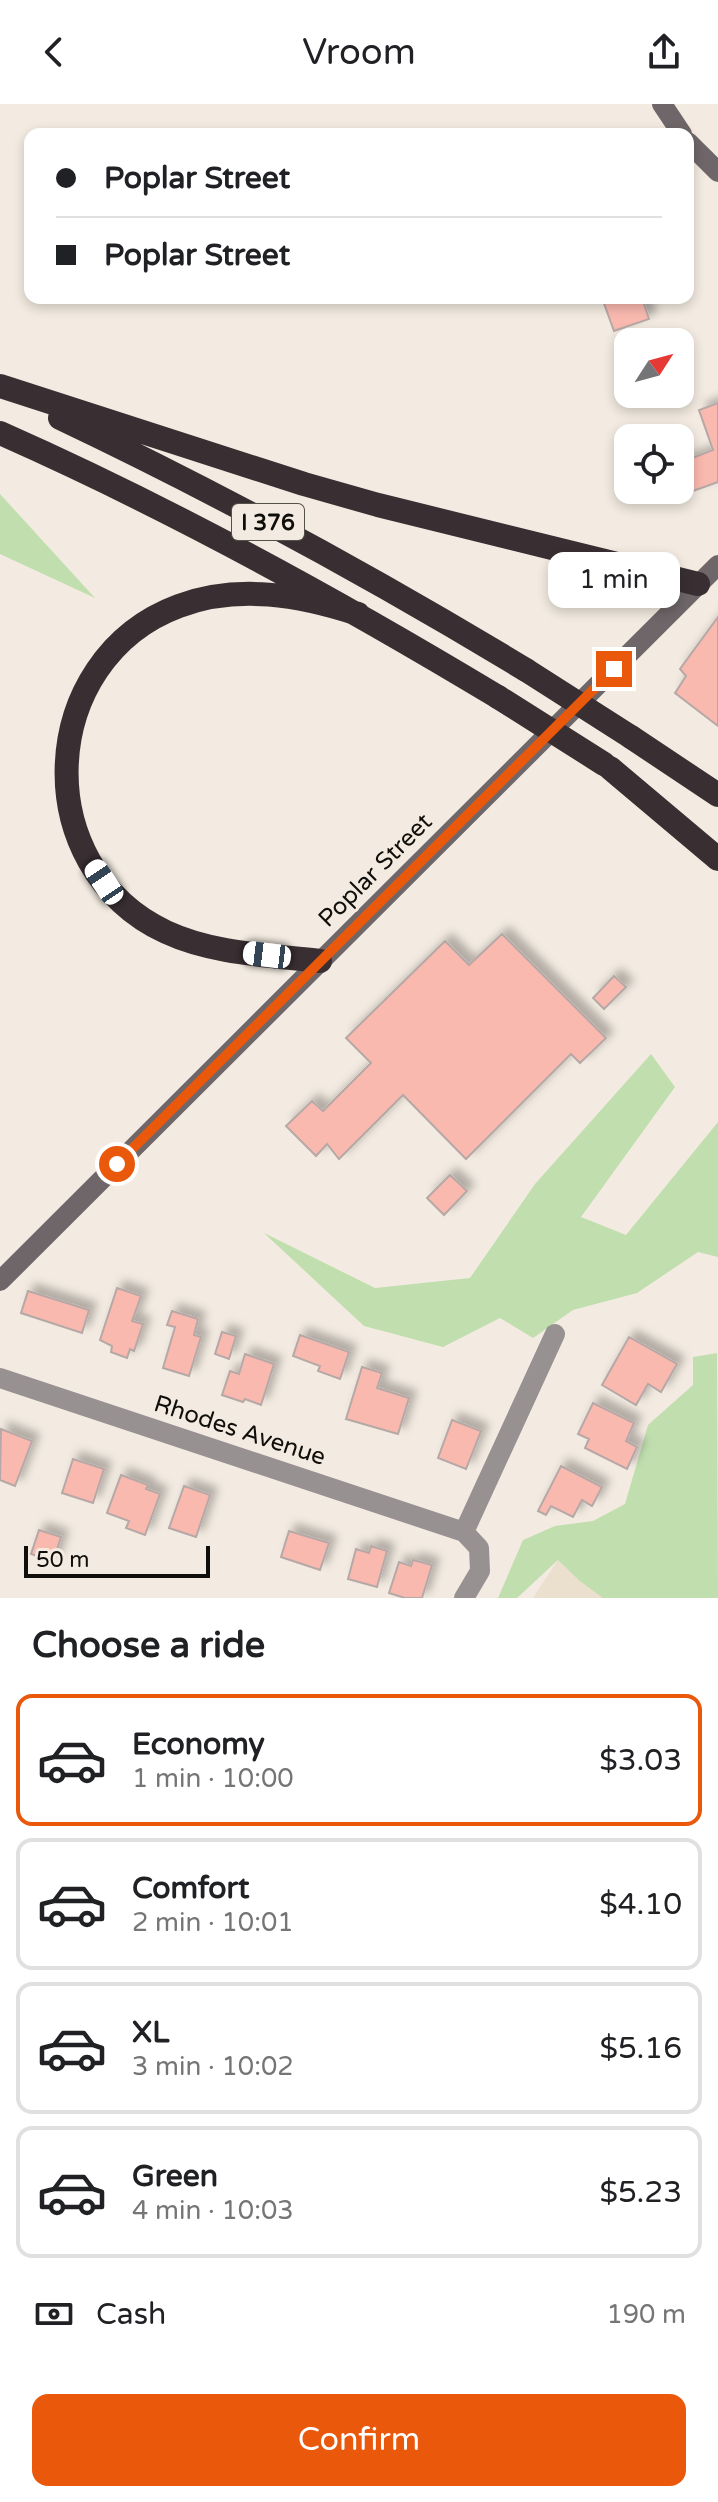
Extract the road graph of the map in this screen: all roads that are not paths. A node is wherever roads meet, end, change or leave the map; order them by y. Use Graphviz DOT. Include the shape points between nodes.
graph roads {
  1 [pos="662,104"];
  2 [pos="678,128"];
  3 [pos="694,148"];
  4 [pos="718,172"];
  5 [pos="0,389"];
  6 [pos="0,433"];
  7 [pos="718,565"];
  8 [pos="698,584"];
  9 [pos="358,614"];
  10 [pos="607,766"];
  11 [pos="718,795"];
  12 [pos="718,840"];
  13 [pos="718,859"];
  14 [pos="320,961"];
  15 [pos="0,1281"];
  16 [pos="555,1334"];
  17 [pos="0,1378"];
  18 [pos="464,1532"];
  19 [pos="464,1598"];
  1 -- 2 [label="main road"];
  3 -- 4 [label="main road"];
  5 -- 8 [label="highway" via="378,505"];
  5 -- 11 [label="highway, I 376, bridge" via="245,510 434,614"];
  6 -- 9 [label="highway, I 376" via="146,501"];
  7 -- 8 [label="main road, Poplar Street"];
  8 -- 14 [label="main road, Poplar Street"];
  9 -- 10 [label="highway, I 376, bridge"];
  9 -- 14 [label="highway" via="254,593 203,599 156,616 116,647 93,676 77,708 66,758 69,810 77,836 104,882 141,918 214,948"];
  10 -- 12 [label="highway, I 376"];
  10 -- 13 [label="highway"];
  14 -- 15 [label="main road, Poplar Street"];
  16 -- 18 [label="street"];
  17 -- 18 [label="street, Rhodes Avenue"];
  18 -- 19 [label="street" via="479,1548 480,1571"];
}
